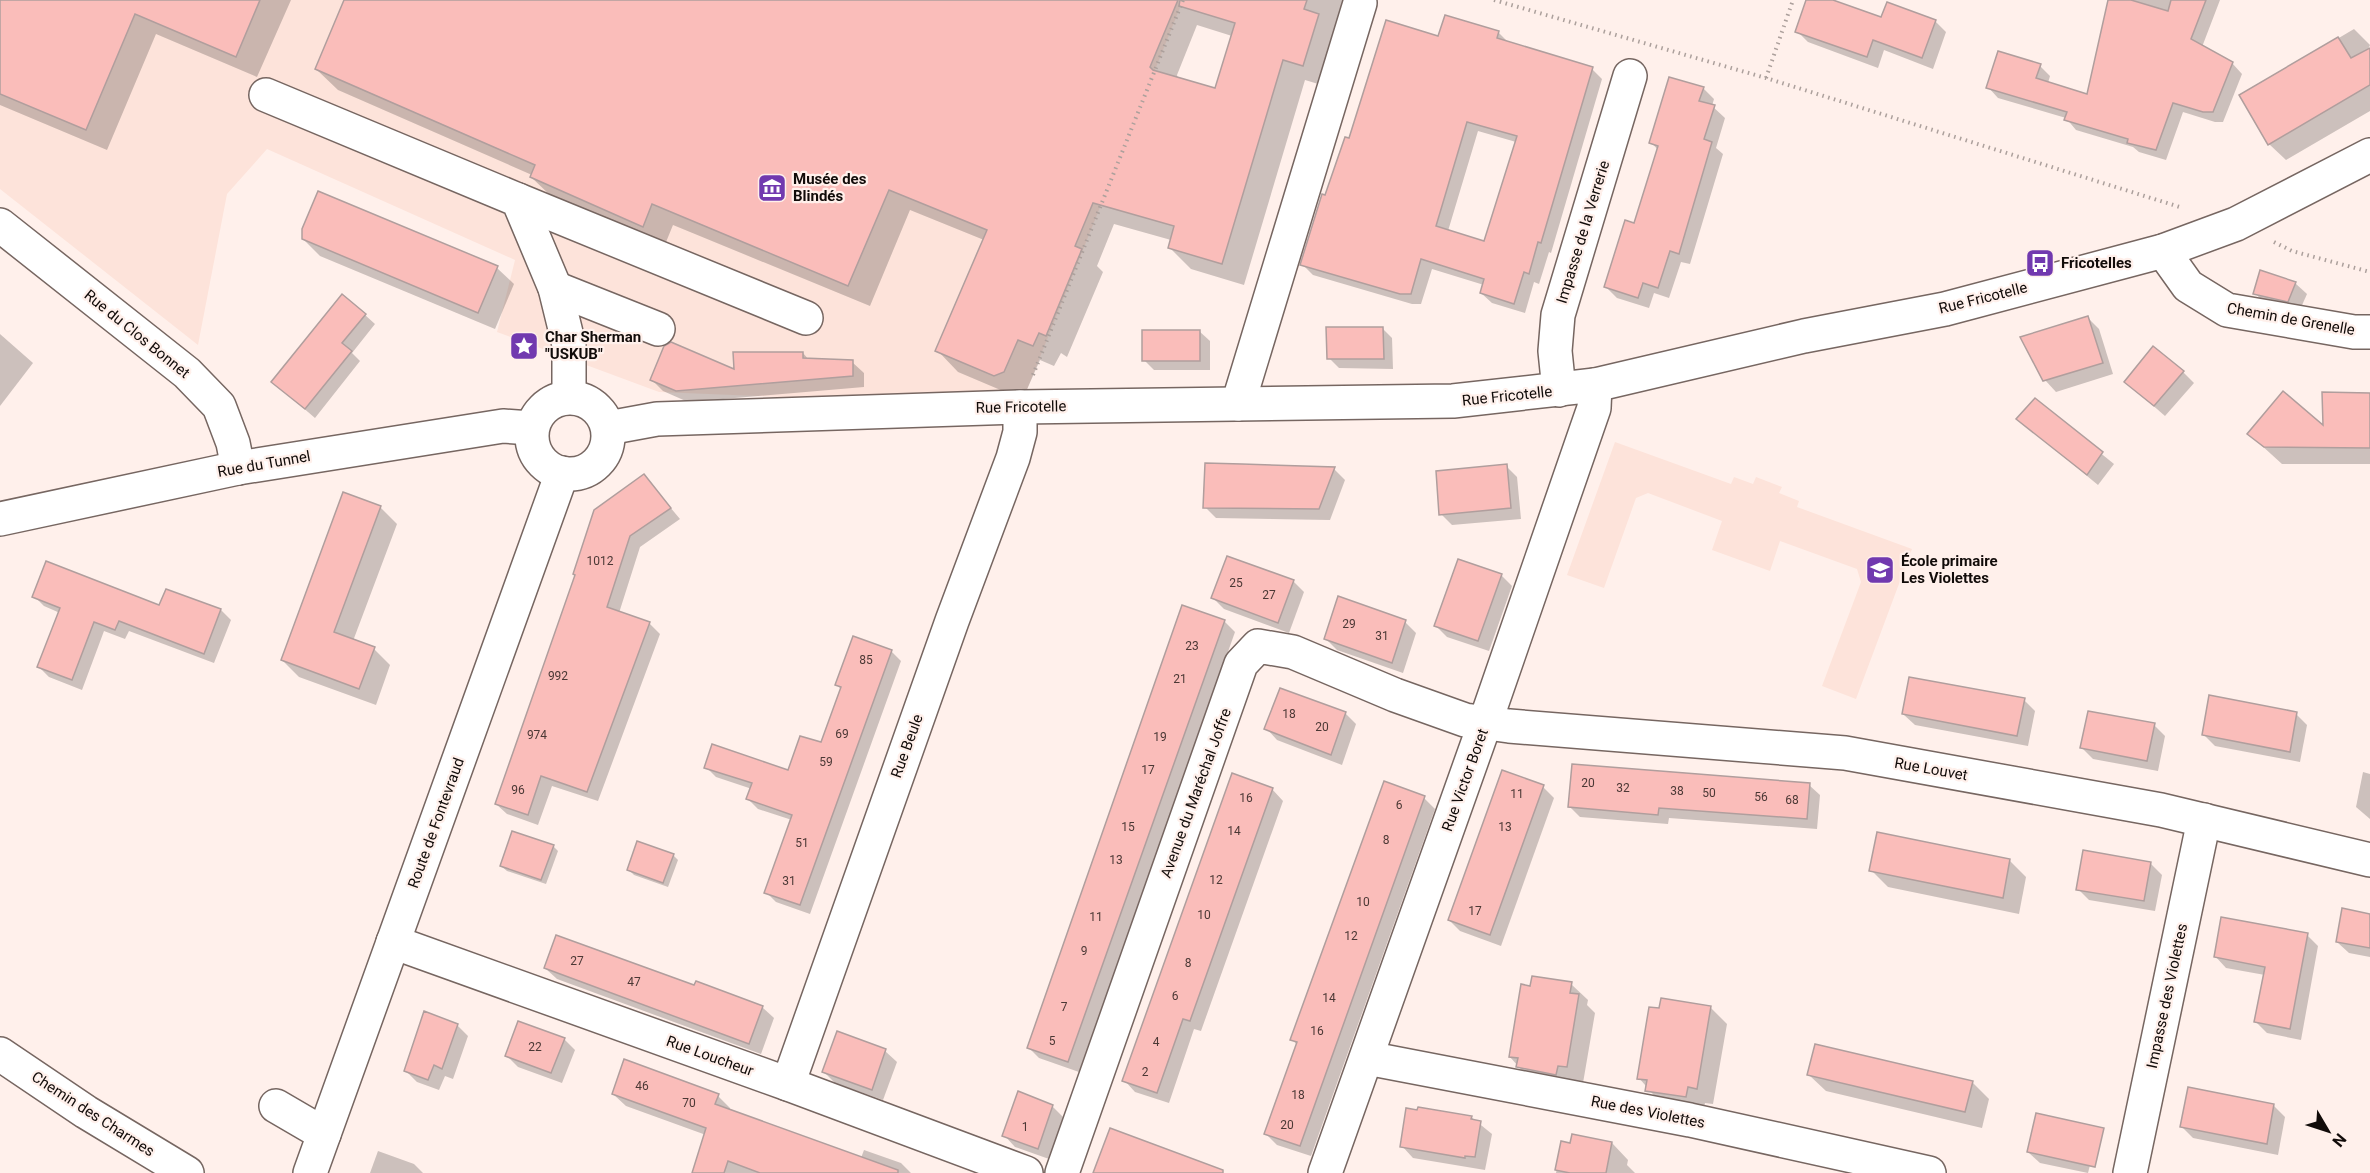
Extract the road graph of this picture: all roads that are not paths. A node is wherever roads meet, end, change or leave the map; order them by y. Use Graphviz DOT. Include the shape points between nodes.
graph roads {
  1 [pos="1360,3"];
  2 [pos="1630,76"];
  3 [pos="266,95"];
  4 [pos="2370,155"];
  5 [pos="518,200"];
  6 [pos="0,225"];
  7 [pos="2163,251"];
  8 [pos="555,288"];
  9 [pos="806,318"];
  10 [pos="658,329"];
  11 [pos="2370,332"];
  12 [pos="1595,384"];
  13 [pos="1559,390"];
  14 [pos="569,398"];
  15 [pos="1238,404"];
  16 [pos="1020,406"];
  17 [pos="531,428"];
  18 [pos="608,428"];
  19 [pos="238,468"];
  20 [pos="562,473"];
  21 [pos="0,519"];
  22 [pos="1485,723"];
  23 [pos="2204,820"];
  24 [pos="2370,860"];
  25 [pos="393,942"];
  26 [pos="0,1054"];
  27 [pos="1367,1058"];
  28 [pos="788,1084"];
  29 [pos="276,1106"];
  30 [pos="324,1134"];
  31 [pos="187,1173"];
  32 [pos="309,1173"];
  33 [pos="1026,1173"];
  34 [pos="1062,1173"];
  35 [pos="1325,1173"];
  36 [pos="1929,1173"];
  37 [pos="2130,1173"];
  1 -- 15 [label="street"];
  2 -- 13 [label="street, Impasse de la Verrerie" via="1558,315 1555,351"];
  3 -- 5 [label="street"];
  4 -- 7 [label="street, Rue Fricotelle" via="2235,224"];
  5 -- 8 [label="street"];
  5 -- 9 [label="street"];
  6 -- 19 [label="street, Rue du Clos Bonnet" via="187,373 219,406"];
  7 -- 11 [label="street, Chemin de Grenelle" via="2188,286 2227,310"];
  7 -- 12 [label="street, Rue Fricotelle" via="1945,309 1804,336"];
  8 -- 10 [label="street"];
  8 -- 14 [label="street" via="569,345"];
  12 -- 13 [label="street, Rue Fricotelle"];
  12 -- 22 [label="street, Rue Victor Boret" via="1594,408"];
  13 -- 15 [label="street, Rue Fricotelle" via="1453,401"];
  14 -- 17 [label="street" via="548,405"];
  14 -- 18 [label="street" via="594,406"];
  15 -- 16 [label="street, Rue Fricotelle"];
  16 -- 18 [label="street, Rue Fricotelle" via="657,419"];
  16 -- 28 [label="street, Rue Beule" via="1020,432 1012,458"];
  17 -- 19 [label="street, Rue du Tunnel" via="503,426"];
  17 -- 20 [label="street" via="536,454 552,470"];
  18 -- 20 [label="street" via="608,441 597,463 575,474"];
  19 -- 21 [label="street, Rue du Tunnel"];
  20 -- 25 [label="street, Route de Fontevraud"];
  22 -- 23 [label="street, Rue Louvet" via="1845,753"];
  22 -- 27 [label="street, Rue Victor Boret"];
  22 -- 34 [label="street, Avenue du Maréchal Joffre" via="1465,720 1395,695 1293,652 1258,646 1241,664"];
  23 -- 24 [label="street, Rue Louvet"];
  23 -- 37 [label="street, Impasse des Violettes"];
  25 -- 28 [label="street, Rue Loucheur"];
  25 -- 30 [label="street, Route de Fontevraud"];
  26 -- 31 [label="street, Chemin des Charmes"];
  27 -- 35 [label="street, Rue Victor Boret"];
  27 -- 36 [label="street, Rue des Violettes" via="1690,1120"];
  28 -- 33 [label="street, Rue Loucheur"];
  29 -- 30 [label="street"];
  30 -- 32 [label="street, Route de Fontevraud"];
}
